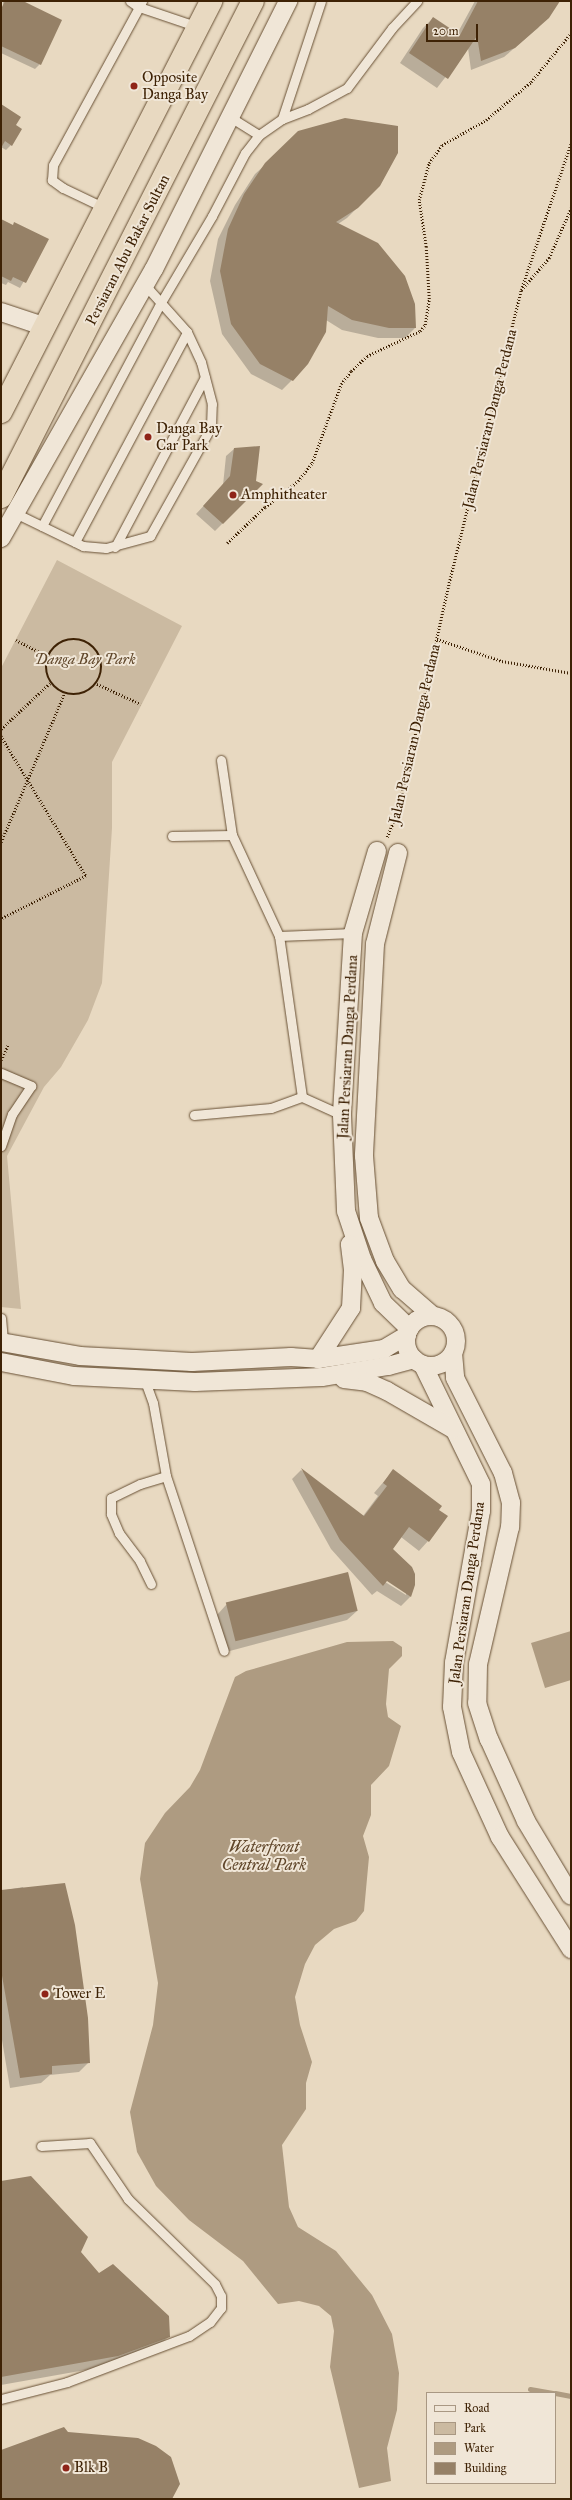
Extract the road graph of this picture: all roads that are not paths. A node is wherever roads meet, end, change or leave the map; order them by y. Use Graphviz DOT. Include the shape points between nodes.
graph roads {
  1 [pos="130,1"];
  2 [pos="211,1"];
  3 [pos="253,1"];
  4 [pos="288,1"];
  5 [pos="321,1"];
  6 [pos="414,2"];
  7 [pos="141,4"];
  8 [pos="198,27"];
  9 [pos="230,117"];
  10 [pos="282,119"];
  11 [pos="259,135"];
  12 [pos="107,209"];
  13 [pos="145,285"];
  14 [pos="160,304"];
  15 [pos="1,312"];
  16 [pos="46,327"];
  17 [pos="187,332"];
  18 [pos="204,377"];
  19 [pos="1,412"];
  20 [pos="8,505"];
  21 [pos="42,526"];
  22 [pos="1,538"];
  23 [pos="75,542"];
  24 [pos="115,546"];
  25 [pos="220,760"];
  26 [pos="232,835"];
  27 [pos="172,836"];
  28 [pos="377,851"];
  29 [pos="398,852"];
  30 [pos="354,933"];
  31 [pos="279,936"];
  32 [pos="1,1073"];
  33 [pos="302,1097"];
  34 [pos="194,1115"];
  35 [pos="342,1115"];
  36 [pos="1,1146"];
  37 [pos="346,1211"];
  38 [pos="432,1315"];
  39 [pos="1,1318"];
  40 [pos="408,1332"];
  41 [pos="2,1343"];
  42 [pos="453,1353"];
  43 [pos="318,1359"];
  44 [pos="1,1362"];
  45 [pos="418,1362"];
  46 [pos="322,1377"];
  47 [pos="145,1381"];
  48 [pos="453,1429"];
  49 [pos="166,1476"];
  50 [pos="150,1584"];
  51 [pos="224,1651"];
  52 [pos="571,1896"];
  53 [pos="571,1949"];
  54 [pos="41,2146"];
  55 [pos="1,2399"];
  1 -- 7 [label="lane"];
  2 -- 8 [label="highway"];
  3 -- 20 [label="highway, Persiaran Abu Bakar Sultan"];
  4 -- 9 [label="street"];
  5 -- 10 [label="lane"];
  6 -- 10 [label="lane" via="347,88 308,109"];
  7 -- 8 [label="lane"];
  7 -- 12 [label="lane" via="53,165 52,180"];
  8 -- 12 [label="highway"];
  9 -- 11 [label="lane"];
  9 -- 13 [label="street"];
  10 -- 11 [label="lane"];
  11 -- 14 [label="lane" via="245,154"];
  12 -- 16 [label="highway"];
  13 -- 14 [label="lane"];
  13 -- 20 [label="street"];
  14 -- 17 [label="lane"];
  14 -- 21 [label="lane"];
  15 -- 16 [label="street"];
  16 -- 19 [label="highway"];
  17 -- 18 [label="lane" via="201,362"];
  17 -- 23 [label="lane"];
  18 -- 24 [label="lane"];
  18 -- 24 [label="lane" via="212,404 211,427 150,536"];
  20 -- 21 [label="lane"];
  20 -- 22 [label="street"];
  21 -- 23 [label="lane"];
  23 -- 24 [label="lane" via="106,548"];
  25 -- 26 [label="lane"];
  26 -- 27 [label="lane"];
  26 -- 31 [label="lane"];
  28 -- 30 [label="street, Jalan Persiaran Danga Perdana"];
  29 -- 38 [label="street, Jalan Persiaran Danga Perdana" via="376,944 364,1156 369,1218 386,1261 402,1289"];
  30 -- 31 [label="lane"];
  30 -- 35 [label="street, Jalan Persiaran Danga Perdana"];
  31 -- 33 [label="lane"];
  32 -- 36 [label="lane" via="31,1086 12,1114"];
  33 -- 34 [label="lane" via="271,1108"];
  33 -- 35 [label="lane"];
  35 -- 37 [label="street, Jalan Persiaran Danga Perdana"];
  37 -- 40 [label="street, Jalan Persiaran Danga Perdana" via="362,1259 383,1303"];
  37 -- 43 [label="street" via="352,1270 351,1308"];
  38 -- 40 [label="street" via="419,1319"];
  38 -- 42 [label="street" via="451,1326 456,1339"];
  39 -- 41 [label="lane"];
  40 -- 43 [label="street" via="384,1349"];
  40 -- 45 [label="street" via="407,1348"];
  41 -- 43 [label="street" via="80,1356 192,1362 291,1357"];
  42 -- 45 [label="street" via="438,1365"];
  42 -- 52 [label="street, Jalan Persiaran Danga Perdana" via="455,1378 503,1473 511,1503 510,1527 478,1664 476,1703 489,1739 526,1821"];
  44 -- 47 [label="street" via="74,1376"];
  45 -- 46 [label="street"];
  45 -- 48 [label="street, Jalan Persiaran Danga Perdana"];
  46 -- 47 [label="street" via="194,1382"];
  46 -- 48 [label="street" via="367,1382 414,1405"];
  47 -- 49 [label="lane" via="153,1403"];
  48 -- 53 [label="street, Jalan Persiaran Danga Perdana" via="481,1484 481,1511 454,1663 452,1707 461,1752 500,1837"];
  49 -- 50 [label="lane" via="140,1484 111,1498 111,1514 119,1533 140,1561"];
  49 -- 51 [label="lane"];
  54 -- 55 [label="lane" via="90,2143 141,2214 215,2284 221,2296 221,2308 210,2322 189,2336 67,2382"];
}
